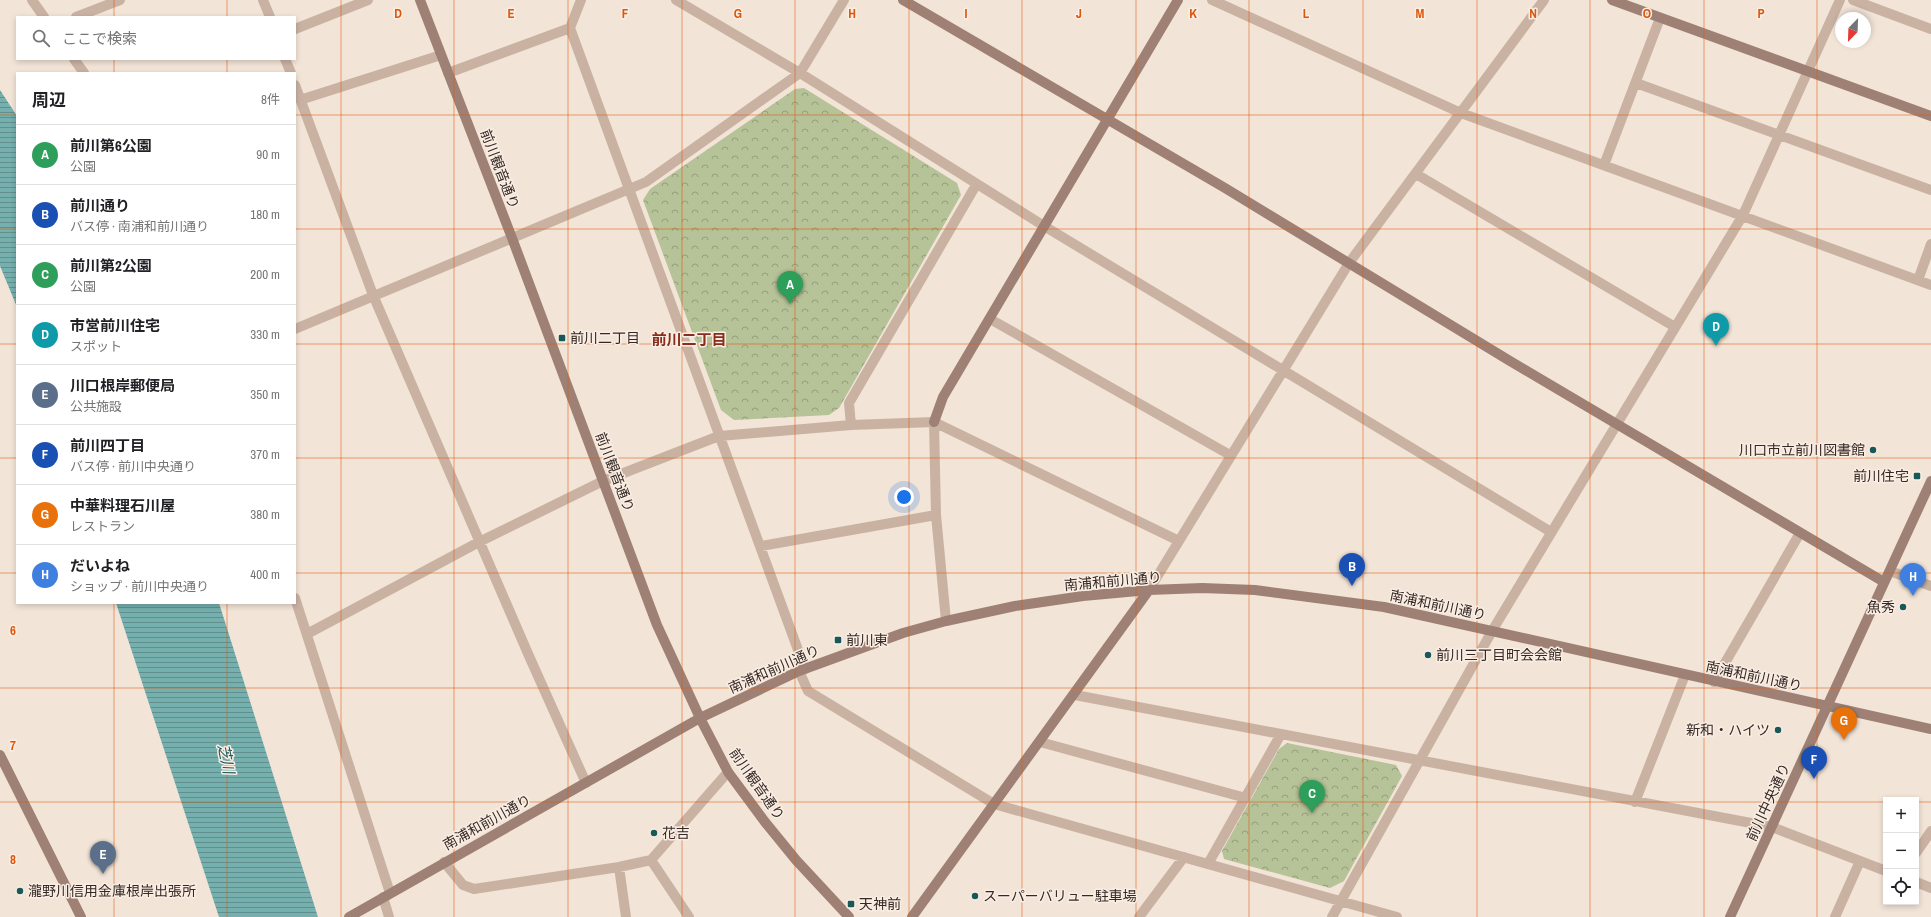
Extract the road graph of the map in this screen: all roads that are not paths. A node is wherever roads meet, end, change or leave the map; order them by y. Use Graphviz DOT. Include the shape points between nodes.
graph roads {
  1 [pos="32,0"];
  2 [pos="120,0"];
  3 [pos="263,0"];
  4 [pos="368,0"];
  5 [pos="420,0"];
  6 [pos="582,0"];
  7 [pos="676,0"];
  8 [pos="844,0"];
  9 [pos="903,0"];
  10 [pos="1178,0"];
  11 [pos="1212,0"];
  12 [pos="1544,0"];
  13 [pos="1612,0"];
  14 [pos="1840,0"];
  15 [pos="1853,0"];
  16 [pos="43,16"];
  17 [pos="79,16"];
  18 [pos="270,16"];
  19 [pos="1660,18"];
  20 [pos="570,28"];
  21 [pos="296,29"];
  22 [pos="1931,29"];
  23 [pos="441,55"];
  24 [pos="75,60"];
  25 [pos="285,60"];
  26 [pos="1808,70"];
  27 [pos="83,72"];
  28 [pos="291,72"];
  29 [pos="448,73"];
  30 [pos="800,74"];
  31 [pos="1636,83"];
  32 [pos="296,88"];
  33 [pos="300,100"];
  34 [pos="1461,113"];
  35 [pos="1931,116"];
  36 [pos="1107,121"];
  37 [pos="1780,134"];
  38 [pos="1604,165"];
  39 [pos="1416,174"];
  40 [pos="976,185"];
  41 [pos="630,190"];
  42 [pos="1931,190"];
  43 [pos="1743,215"];
  44 [pos="1044,226"];
  45 [pos="512,238"];
  46 [pos="1931,244"];
  47 [pos="1349,263"];
  48 [pos="1918,280"];
  49 [pos="1931,285"];
  50 [pos="373,295"];
  51 [pos="990,319"];
  52 [pos="1675,327"];
  53 [pos="296,329"];
  54 [pos="1282,370"];
  55 [pos="934,422"];
  56 [pos="1616,423"];
  57 [pos="852,425"];
  58 [pos="719,436"];
  59 [pos="1230,455"];
  60 [pos="1931,480"];
  61 [pos="603,481"];
  62 [pos="936,515"];
  63 [pos="1550,532"];
  64 [pos="1800,532"];
  65 [pos="1179,541"];
  66 [pos="480,542"];
  67 [pos="761,546"];
  68 [pos="1890,571"];
  69 [pos="1884,582"];
  70 [pos="1931,586"];
  71 [pos="1149,590"];
  72 [pos="296,601"];
  73 [pos="946,621"];
  74 [pos="1492,631"];
  75 [pos="306,634"];
  76 [pos="802,670"];
  77 [pos="1685,675"];
  78 [pos="1714,682"];
  79 [pos="1075,694"];
  80 [pos="1828,706"];
  81 [pos="700,718"];
  82 [pos="1931,729"];
  83 [pos="1281,734"];
  84 [pos="1040,742"];
  85 [pos="0,755"];
  86 [pos="1419,761"];
  87 [pos="728,772"];
  88 [pos="586,783"];
  89 [pos="1246,798"];
  90 [pos="1635,802"];
  91 [pos="994,804"];
  92 [pos="1772,827"];
  93 [pos="1931,831"];
  94 [pos="1919,849"];
  95 [pos="1184,857"];
  96 [pos="651,860"];
  97 [pos="1860,860"];
  98 [pos="444,862"];
  99 [pos="1208,864"];
  100 [pos="618,867"];
  101 [pos="1883,870"];
  102 [pos="1919,883"];
  103 [pos="1931,888"];
  104 [pos="387,895"];
  105 [pos="1341,901"];
  106 [pos="352,915"];
  107 [pos="81,917"];
  108 [pos="389,917"];
  109 [pos="626,917"];
  110 [pos="689,917"];
  111 [pos="850,917"];
  112 [pos="912,917"];
  113 [pos="1139,917"];
  114 [pos="1332,917"];
  115 [pos="1397,917"];
  116 [pos="1730,917"];
  117 [pos="1834,917"];
  1 -- 16 [label="street"];
  2 -- 17 [label="street"];
  3 -- 18 [label="street"];
  4 -- 21 [label="street"];
  5 -- 23 [label="street, 前川観音通り"];
  6 -- 20 [label="street"];
  7 -- 30 [label="street"];
  8 -- 30 [label="street"];
  9 -- 36 [label="street"];
  10 -- 36 [label="street"];
  11 -- 34 [label="street"];
  12 -- 34 [label="street"];
  13 -- 19 [label="street"];
  14 -- 26 [label="street"];
  15 -- 22 [label="street"];
  19 -- 26 [label="street"];
  19 -- 31 [label="street"];
  20 -- 29 [label="street"];
  20 -- 41 [label="street"];
  23 -- 29 [label="street, 前川観音通り"];
  23 -- 33 [label="street"];
  24 -- 27 [label="street"];
  25 -- 28 [label="street"];
  26 -- 35 [label="street"];
  26 -- 37 [label="street"];
  29 -- 45 [label="street, 前川観音通り"];
  30 -- 40 [label="street"];
  30 -- 41 [label="street" via="646,182"];
  31 -- 37 [label="street"];
  31 -- 38 [label="street"];
  32 -- 33 [label="street"];
  33 -- 50 [label="street"];
  34 -- 38 [label="street"];
  34 -- 39 [label="street"];
  36 -- 44 [label="street"];
  36 -- 47 [label="street"];
  37 -- 42 [label="street"];
  37 -- 43 [label="street"];
  38 -- 43 [label="street"];
  39 -- 47 [label="street"];
  39 -- 52 [label="street"];
  40 -- 44 [label="street"];
  40 -- 57 [label="street" via="849,404"];
  41 -- 45 [label="street"];
  41 -- 58 [label="street"];
  43 -- 48 [label="street"];
  43 -- 52 [label="street"];
  44 -- 51 [label="street"];
  44 -- 54 [label="street"];
  45 -- 50 [label="street"];
  45 -- 61 [label="street, 前川観音通り"];
  46 -- 48 [label="street"];
  47 -- 54 [label="street"];
  47 -- 56 [label="street"];
  48 -- 49 [label="street"];
  50 -- 53 [label="street"];
  50 -- 66 [label="street"];
  51 -- 55 [label="street" via="943,398"];
  51 -- 59 [label="street"];
  52 -- 56 [label="street"];
  54 -- 59 [label="street"];
  54 -- 63 [label="street"];
  55 -- 57 [label="street"];
  55 -- 62 [label="street"];
  55 -- 65 [label="street"];
  56 -- 63 [label="street"];
  56 -- 64 [label="street"];
  57 -- 58 [label="street"];
  58 -- 61 [label="street"];
  58 -- 67 [label="street"];
  59 -- 65 [label="street"];
  60 -- 68 [label="street, 前川中央通り"];
  61 -- 66 [label="street"];
  61 -- 81 [label="street, 前川観音通り" via="657,625"];
  62 -- 67 [label="street"];
  62 -- 73 [label="street"];
  63 -- 74 [label="street"];
  64 -- 69 [label="street"];
  64 -- 78 [label="street"];
  65 -- 71 [label="street"];
  66 -- 75 [label="street"];
  66 -- 88 [label="street"];
  67 -- 76 [label="street"];
  68 -- 69 [label="street, 前川中央通り"];
  68 -- 70 [label="street"];
  69 -- 80 [label="street, 前川中央通り"];
  71 -- 73 [label="street, 南浦和前川通り" via="1015,606"];
  71 -- 74 [label="street, 南浦和前川通り" via="1255,590 1384,607"];
  71 -- 79 [label="street"];
  72 -- 75 [label="street"];
  73 -- 76 [label="street, 南浦和前川通り" via="903,633"];
  74 -- 77 [label="street, 南浦和前川通り"];
  74 -- 86 [label="street"];
  75 -- 104 [label="street"];
  76 -- 81 [label="street, 南浦和前川通り"];
  76 -- 91 [label="street" via="808,691"];
  77 -- 78 [label="street, 南浦和前川通り"];
  77 -- 90 [label="street"];
  78 -- 80 [label="street, 南浦和前川通り"];
  79 -- 83 [label="street"];
  79 -- 84 [label="street"];
  80 -- 82 [label="street, 南浦和前川通り"];
  80 -- 92 [label="street, 前川中央通り"];
  81 -- 87 [label="street, 前川観音通り"];
  81 -- 88 [label="street, 南浦和前川通り"];
  83 -- 86 [label="street"];
  83 -- 89 [label="street"];
  84 -- 89 [label="street"];
  84 -- 91 [label="street"];
  85 -- 107 [label="street"];
  86 -- 90 [label="street"];
  86 -- 105 [label="street"];
  87 -- 96 [label="street"];
  87 -- 111 [label="street, 前川観音通り" via="796,860"];
  88 -- 98 [label="street, 南浦和前川通り"];
  89 -- 99 [label="street"];
  90 -- 92 [label="street"];
  91 -- 95 [label="street"];
  91 -- 112 [label="street"];
  92 -- 97 [label="street"];
  92 -- 116 [label="street, 前川中央通り"];
  93 -- 94 [label="street"];
  95 -- 99 [label="street"];
  95 -- 113 [label="street"];
  96 -- 100 [label="street"];
  96 -- 110 [label="street"];
  97 -- 101 [label="street"];
  97 -- 117 [label="street"];
  98 -- 100 [label="street" via="463,885 474,889"];
  98 -- 104 [label="street, 南浦和前川通り"];
  99 -- 105 [label="street"];
  100 -- 109 [label="street"];
  102 -- 103 [label="street"];
  104 -- 106 [label="street, 南浦和前川通り"];
  104 -- 108 [label="street"];
  105 -- 114 [label="street"];
  105 -- 115 [label="street"];
}
